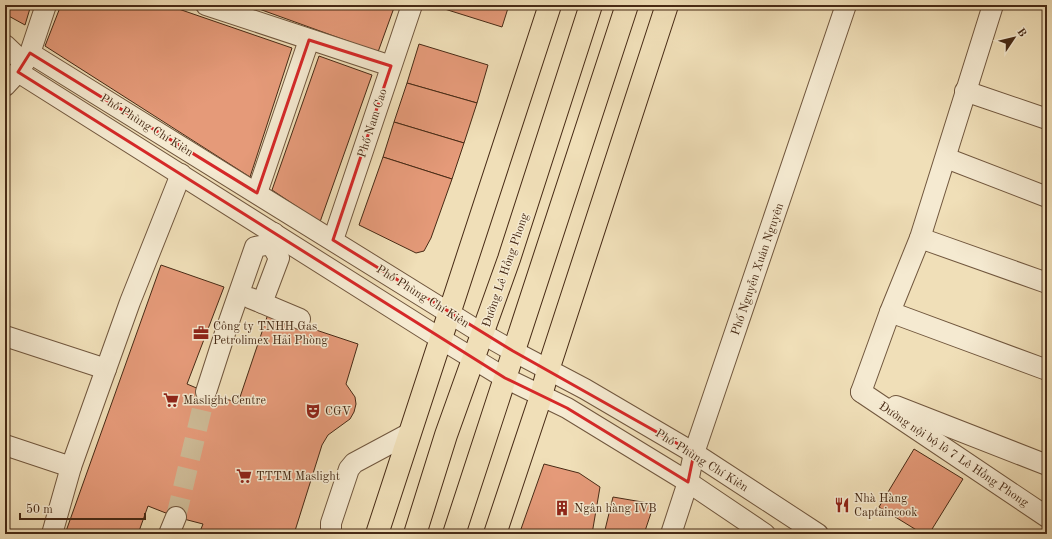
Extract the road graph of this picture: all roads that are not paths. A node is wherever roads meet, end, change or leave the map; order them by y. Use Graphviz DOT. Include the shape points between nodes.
graph roads {
  1 [pos="46,5"];
  2 [pos="206,5"];
  3 [pos="412,5"];
  4 [pos="550,5"];
  5 [pos="592,5"];
  6 [pos="627,5"];
  7 [pos="667,5"];
  8 [pos="846,5"];
  9 [pos="993,5"];
  10 [pos="309,40"];
  11 [pos="5,45"];
  12 [pos="391,66"];
  13 [pos="19,68"];
  14 [pos="965,91"];
  15 [pos="1047,119"];
  16 [pos="946,158"];
  17 [pos="181,174"];
  18 [pos="1047,197"];
  19 [pos="265,198"];
  20 [pos="269,234"];
  21 [pos="920,238"];
  22 [pos="333,240"];
  23 [pos="1047,283"];
  24 [pos="238,294"];
  25 [pos="262,302"];
  26 [pos="451,312"];
  27 [pos="890,312"];
  28 [pos="300,319"];
  29 [pos="483,334"];
  30 [pos="5,336"];
  31 [pos="441,339"];
  32 [pos="513,351"];
  33 [pos="474,359"];
  34 [pos="106,369"];
  35 [pos="548,370"];
  36 [pos="1047,370"];
  37 [pos="505,378"];
  38 [pos="206,392"];
  39 [pos="861,392"];
  40 [pos="541,396"];
  41 [pos="410,433"];
  42 [pos="5,445"];
  43 [pos="694,453"];
  44 [pos="1047,464"];
  45 [pos="71,467"];
  46 [pos="688,482"];
  47 [pos="1047,517"];
  48 [pos="52,534"];
  49 [pos="331,534"];
  50 [pos="377,534"];
  51 [pos="415,534"];
  52 [pos="454,534"];
  53 [pos="495,534"];
  54 [pos="671,534"];
  55 [pos="765,534"];
  56 [pos="818,534"];
  1 -- 13 [label="street"];
  2 -- 10 [label="street"];
  3 -- 12 [label="street, Phố Nam Cao"];
  4 -- 26 [label="main road"];
  5 -- 29 [label="main road, Đường Lê Hồng Phong"];
  6 -- 32 [label="main road"];
  7 -- 35 [label="main road"];
  8 -- 43 [label="street, Phố Nguyễn Xuân Nguyên"];
  9 -- 14 [label="street"];
  10 -- 12 [label="street"];
  10 -- 19 [label="street"];
  11 -- 13 [label="street"];
  12 -- 22 [label="street, Phố Nam Cao"];
  13 -- 17 [label="street, Phố Phùng Chí Kiên"];
  13 -- 19 [label="street, Phố Phùng Chí Kiên"];
  14 -- 15 [label="street"];
  14 -- 16 [label="street"];
  16 -- 18 [label="street"];
  16 -- 21 [label="street"];
  17 -- 20 [label="street, Phố Phùng Chí Kiên"];
  17 -- 34 [label="street"];
  19 -- 20 [label="street"];
  19 -- 22 [label="street, Phố Phùng Chí Kiên"];
  20 -- 24 [label="street" via="255,247"];
  20 -- 25 [label="street" via="279,258"];
  20 -- 31 [label="street, Phố Phùng Chí Kiên"];
  21 -- 23 [label="street"];
  21 -- 27 [label="street"];
  22 -- 26 [label="street, Phố Phùng Chí Kiên"];
  24 -- 25 [label="street"];
  24 -- 38 [label="street"];
  25 -- 28 [label="street"];
  26 -- 29 [label="street, Phố Phùng Chí Kiên"];
  26 -- 31 [label="main road"];
  27 -- 36 [label="street"];
  27 -- 39 [label="street"];
  29 -- 32 [label="street, Phố Phùng Chí Kiên"];
  29 -- 33 [label="main road, Đường Lê Hồng Phong"];
  30 -- 34 [label="street"];
  31 -- 33 [label="street, Phố Phùng Chí Kiên"];
  31 -- 41 [label="main road"];
  32 -- 35 [label="street, Phố Phùng Chí Kiên"];
  32 -- 37 [label="main road"];
  33 -- 37 [label="street, Phố Phùng Chí Kiên"];
  33 -- 51 [label="main road, Đường Lê Hồng Phong" via="446,435"];
  34 -- 45 [label="street"];
  35 -- 40 [label="main road"];
  35 -- 43 [label="street, Phố Phùng Chí Kiên"];
  37 -- 40 [label="street, Phố Phùng Chí Kiên"];
  37 -- 52 [label="main road"];
  39 -- 44 [label="street, Đường nội bộ lô 7 Lê Hồng Phong"];
  39 -- 47 [label="street, Đường nội bộ lô 7 Lê Hồng Phong"];
  40 -- 46 [label="street, Phố Phùng Chí Kiên" via="567,408"];
  40 -- 53 [label="main road"];
  41 -- 49 [label="street" via="354,463 349,469 331,523"];
  41 -- 50 [label="main road"];
  42 -- 45 [label="street"];
  43 -- 46 [label="street, Phố Nguyễn Xuân Nguyên"];
  43 -- 56 [label="street, Phố Phùng Chí Kiên"];
  45 -- 48 [label="street"];
  46 -- 54 [label="street, Phố Nguyễn Xuân Nguyên"];
  46 -- 55 [label="street, Phố Phùng Chí Kiên"];
}
